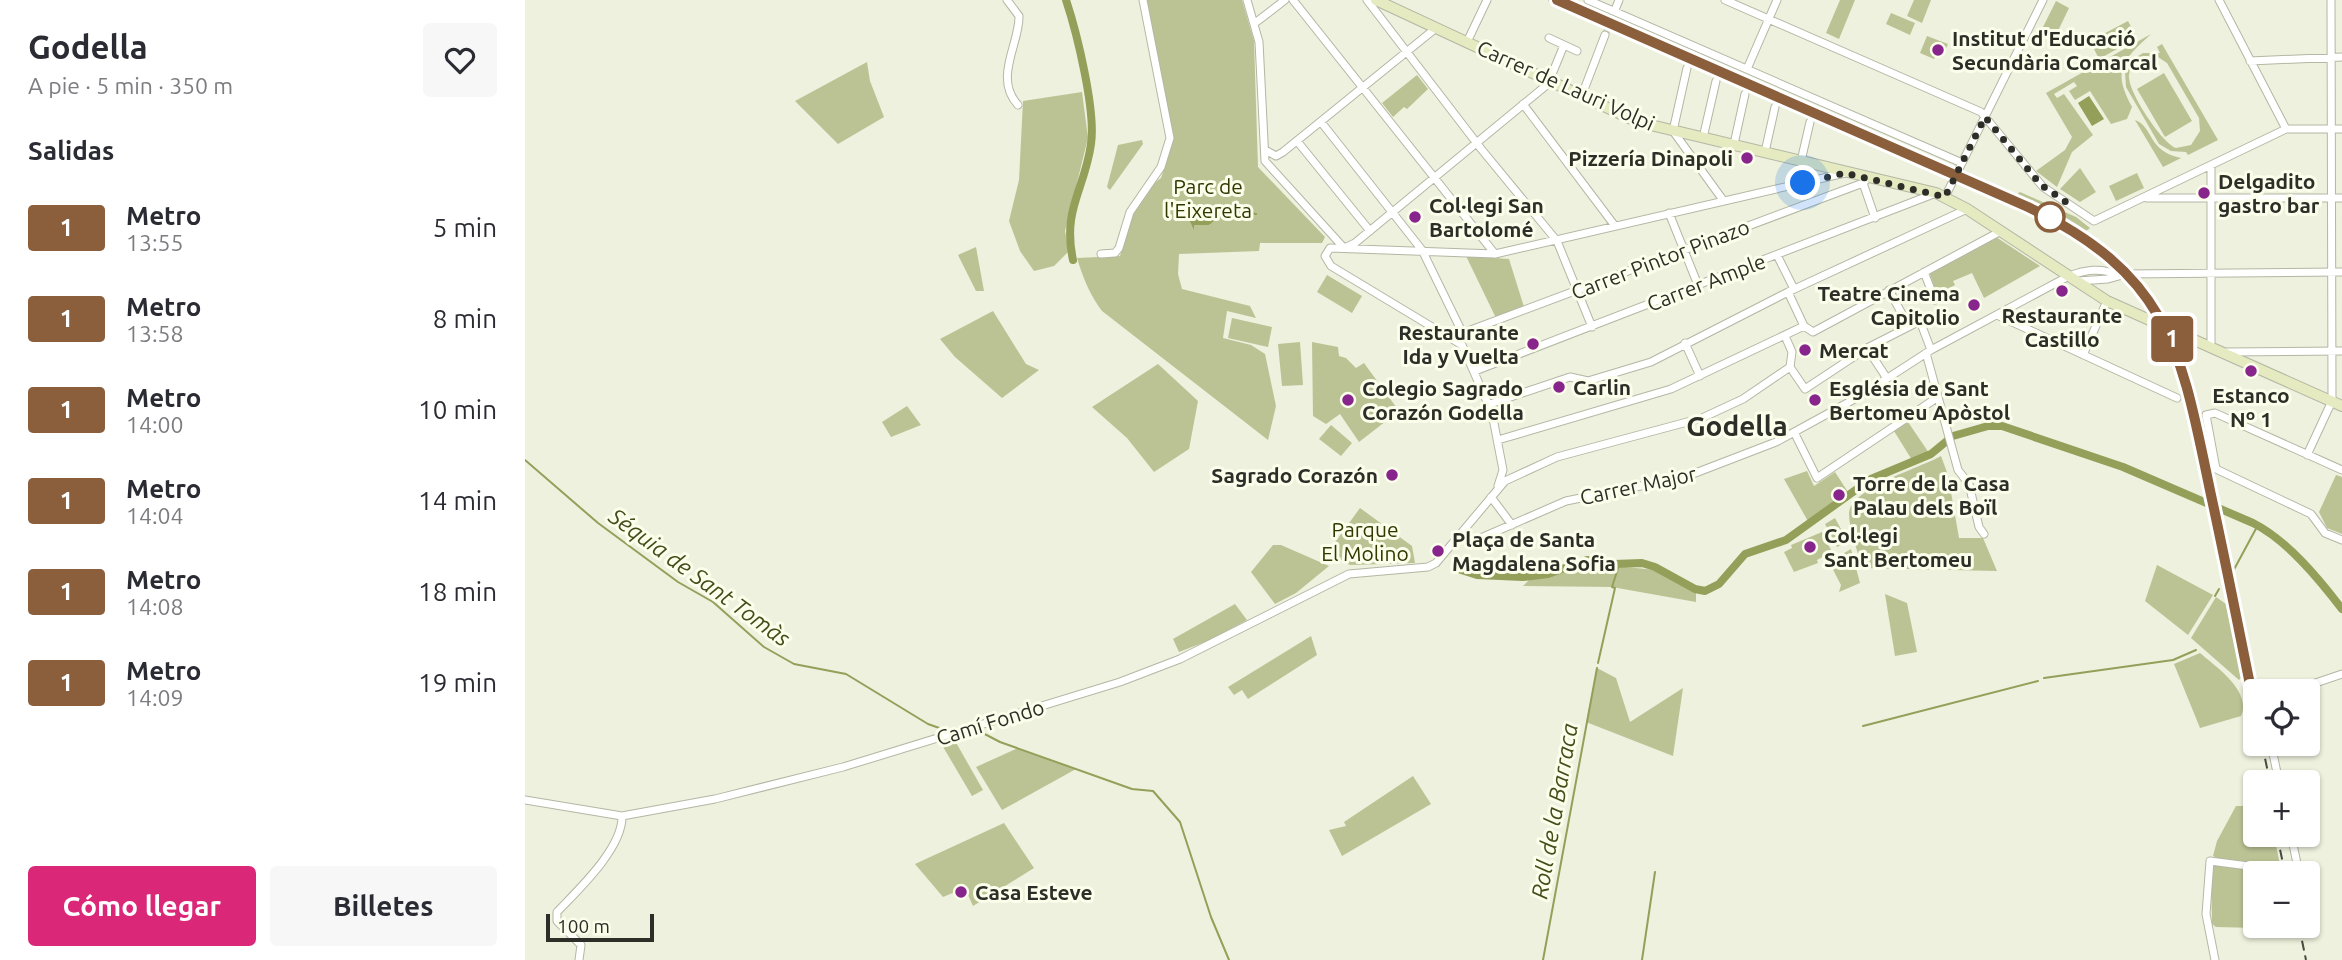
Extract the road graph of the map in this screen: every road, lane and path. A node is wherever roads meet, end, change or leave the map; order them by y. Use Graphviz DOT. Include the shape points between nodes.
graph roads {
  1 [pos="1007,0"];
  2 [pos="1143,0"];
  3 [pos="1247,0"];
  4 [pos="1285,0"];
  5 [pos="1293,0"];
  6 [pos="1367,0"];
  7 [pos="1376,0"];
  8 [pos="1487,0"];
  9 [pos="1588,0"];
  10 [pos="1619,0"];
  11 [pos="1725,0"];
  12 [pos="1777,0"];
  13 [pos="2043,0"];
  14 [pos="2219,0"];
  15 [pos="2332,0"];
  16 [pos="1615,10"];
  17 [pos="1769,19"];
  18 [pos="1255,23"];
  19 [pos="1436,28"];
  20 [pos="1605,34"];
  21 [pos="1549,38"];
  22 [pos="1467,42"];
  23 [pos="1564,45"];
  24 [pos="1405,51"];
  25 [pos="1577,51"];
  26 [pos="2332,57"];
  27 [pos="2342,57"];
  28 [pos="2251,61"];
  29 [pos="1687,68"];
  30 [pos="1747,69"];
  31 [pos="1550,81"];
  32 [pos="1716,81"];
  33 [pos="1362,86"];
  34 [pos="1745,94"];
  35 [pos="1582,95"];
  36 [pos="1018,104"];
  37 [pos="1523,104"];
  38 [pos="1775,107"];
  39 [pos="1985,117"];
  40 [pos="1321,122"];
  41 [pos="1810,122"];
  42 [pos="2286,129"];
  43 [pos="2330,130"];
  44 [pos="2342,130"];
  45 [pos="1673,131"];
  46 [pos="1703,138"];
  47 [pos="1297,141"];
  48 [pos="1476,142"];
  49 [pos="1734,144"];
  50 [pos="1265,150"];
  51 [pos="1765,152"];
  52 [pos="1801,161"];
  53 [pos="1962,163"];
  54 [pos="2211,166"];
  55 [pos="1845,173"];
  56 [pos="1435,177"];
  57 [pos="1865,181"];
  58 [pos="1941,195"];
  59 [pos="2210,197"];
  60 [pos="2143,198"];
  61 [pos="2330,198"];
  62 [pos="2342,198"];
  63 [pos="1723,200"];
  64 [pos="1968,209"];
  65 [pos="1392,213"];
  66 [pos="1669,214"];
  67 [pos="1875,218"];
  68 [pos="1615,226"];
  69 [pos="1370,231"];
  70 [pos="2001,231"];
  71 [pos="1557,241"];
  72 [pos="1344,248"];
  73 [pos="1422,250"];
  74 [pos="1683,250"];
  75 [pos="1101,254"];
  76 [pos="1495,254"];
  77 [pos="1777,255"];
  78 [pos="1924,272"];
  79 [pos="2330,272"];
  80 [pos="2342,272"];
  81 [pos="2210,274"];
  82 [pos="2073,278"];
  83 [pos="1698,285"];
  84 [pos="1577,290"];
  85 [pos="1791,290"];
  86 [pos="1889,290"];
  87 [pos="1935,300"];
  88 [pos="2107,300"];
  89 [pos="1997,315"];
  90 [pos="1804,326"];
  91 [pos="1908,326"];
  92 [pos="1592,327"];
  93 [pos="1463,334"];
  94 [pos="1785,336"];
  95 [pos="1451,337"];
  96 [pos="1685,343"];
  97 [pos="2211,346"];
  98 [pos="1867,348"];
  99 [pos="2332,351"];
  100 [pos="2342,351"];
  101 [pos="1929,352"];
  102 [pos="2224,352"];
  103 [pos="2083,355"];
  104 [pos="1790,367"];
  105 [pos="1475,371"];
  106 [pos="1700,376"];
  107 [pos="1886,376"];
  108 [pos="1938,397"];
  109 [pos="2177,398"];
  110 [pos="2337,403"];
  111 [pos="1490,404"];
  112 [pos="1795,434"];
  113 [pos="1498,440"];
  114 [pos="2307,455"];
  115 [pos="2342,470"];
  116 [pos="1498,486"];
  117 [pos="1491,497"];
  118 [pos="1512,524"];
  119 [pos="1984,534"];
  120 [pos="1460,535"];
  121 [pos="2342,540"];
  122 [pos="2342,674"];
  123 [pos="2320,681"];
  124 [pos="525,800"];
  125 [pos="622,816"];
  126 [pos="2294,847"];
  127 [pos="579,960"];
  128 [pos="2215,960"];
  1 -- 36 [label="street" via="1019,16 1008,70 1011,94"];
  2 -- 75 [label="street" via="1170,138 1161,167 1128,217 1119,248"];
  3 -- 18 [label="street"];
  4 -- 18 [label="street"];
  5 -- 33 [label="street"];
  6 -- 24 [label="street"];
  7 -- 19 [label="street, Carrer de Lauri Volpi"];
  8 -- 22 [label="street"];
  9 -- 30 [label="street"];
  10 -- 16 [label="street"];
  11 -- 17 [label="street"];
  12 -- 17 [label="street"];
  13 -- 39 [label="street"];
  14 -- 28 [label="street"];
  15 -- 26 [label="street"];
  17 -- 30 [label="street"];
  17 -- 39 [label="street" via="1965,104"];
  18 -- 50 [label="street"];
  19 -- 22 [label="street, Carrer de Lauri Volpi"];
  19 -- 24 [label="street"];
  20 -- 35 [label="street"];
  21 -- 23 [label="street"];
  22 -- 31 [label="street, Carrer de Lauri Volpi"];
  23 -- 25 [label="street"];
  23 -- 31 [label="street"];
  24 -- 33 [label="street"];
  24 -- 48 [label="street"];
  26 -- 27 [label="street"];
  26 -- 28 [label="street"];
  26 -- 43 [label="street"];
  28 -- 42 [label="street"];
  29 -- 45 [label="street"];
  30 -- 53 [label="street"];
  31 -- 35 [label="street, Carrer de Lauri Volpi"];
  31 -- 37 [label="street"];
  32 -- 46 [label="street"];
  33 -- 40 [label="street"];
  33 -- 56 [label="street"];
  34 -- 49 [label="street"];
  35 -- 45 [label="street, Carrer de Lauri Volpi" via="1639,122"];
  37 -- 48 [label="street"];
  37 -- 68 [label="street"];
  38 -- 51 [label="street"];
  39 -- 53 [label="street"];
  39 -- 60 [label="street" via="2043,187 2094,221"];
  40 -- 47 [label="street"];
  40 -- 65 [label="street"];
  41 -- 52 [label="street"];
  42 -- 43 [label="street"];
  42 -- 54 [label="street"];
  43 -- 44 [label="street"];
  43 -- 61 [label="street"];
  45 -- 46 [label="street, Carrer de Lauri Volpi"];
  45 -- 63 [label="street"];
  46 -- 49 [label="street, Carrer de Lauri Volpi"];
  47 -- 50 [label="street" via="1276,156"];
  47 -- 69 [label="street"];
  48 -- 56 [label="street"];
  48 -- 71 [label="street"];
  49 -- 51 [label="street, Carrer de Lauri Volpi"];
  50 -- 72 [label="street" via="1267,165"];
  51 -- 52 [label="street, Carrer de Lauri Volpi"];
  52 -- 55 [label="street, Carrer de Lauri Volpi"];
  53 -- 58 [label="street"];
  54 -- 59 [label="street"];
  54 -- 60 [label="street"];
  55 -- 57 [label="street, Carrer de Lauri Volpi"];
  55 -- 63 [label="street"];
  56 -- 65 [label="street"];
  56 -- 76 [label="street"];
  57 -- 58 [label="street, Carrer de Lauri Volpi"];
  57 -- 67 [label="street"];
  57 -- 74 [label="street, Carrer Pintor Pinazo"];
  58 -- 64 [label="street, Carrer de Lauri Volpi"];
  58 -- 67 [label="street, Carrer Ample"];
  59 -- 60 [label="street"];
  59 -- 61 [label="street"];
  59 -- 81 [label="street"];
  61 -- 62 [label="street"];
  61 -- 79 [label="street"];
  63 -- 66 [label="street"];
  64 -- 70 [label="street, Carrer de Lauri Volpi"];
  64 -- 85 [label="street"];
  65 -- 69 [label="street"];
  65 -- 73 [label="street"];
  66 -- 68 [label="street"];
  66 -- 74 [label="street"];
  67 -- 77 [label="street, Carrer Ample"];
  68 -- 71 [label="street"];
  69 -- 72 [label="street"];
  70 -- 78 [label="street"];
  70 -- 82 [label="street, Carrer de Lauri Volpi"];
  71 -- 76 [label="street"];
  71 -- 84 [label="street"];
  72 -- 73 [label="street"];
  72 -- 95 [label="street" via="1328,250 1326,260 1331,266"];
  73 -- 76 [label="street"];
  73 -- 93 [label="street"];
  74 -- 83 [label="street"];
  74 -- 84 [label="street, Carrer Pintor Pinazo"];
  77 -- 83 [label="street, Carrer Ample"];
  77 -- 85 [label="street"];
  78 -- 86 [label="street"];
  78 -- 87 [label="street"];
  79 -- 80 [label="street"];
  79 -- 81 [label="street"];
  79 -- 99 [label="street"];
  81 -- 82 [label="street"];
  81 -- 97 [label="street"];
  82 -- 88 [label="street, Carrer de Lauri Volpi"];
  82 -- 89 [label="street, Carrer Major"];
  83 -- 92 [label="street, Carrer Ample"];
  84 -- 92 [label="street"];
  84 -- 93 [label="street, Carrer Pintor Pinazo"];
  85 -- 90 [label="street"];
  85 -- 96 [label="street"];
  86 -- 90 [label="street" via="1813,332"];
  86 -- 91 [label="street"];
  88 -- 97 [label="street, Carrer de Lauri Volpi"];
  88 -- 103 [label="street"];
  89 -- 101 [label="street, Carrer Major"];
  89 -- 103 [label="street"];
  90 -- 94 [label="street"];
  91 -- 98 [label="street"];
  91 -- 101 [label="street" via="1923,319"];
  92 -- 105 [label="street, Carrer Ample"];
  93 -- 95 [label="street, Carrer Pintor Pinazo"];
  94 -- 104 [label="street" via="1792,352"];
  94 -- 106 [label="street"];
  95 -- 105 [label="street" via="1462,345"];
  96 -- 106 [label="street"];
  96 -- 111 [label="street" via="1660,358 1610,375 1588,381 1570,377"];
  97 -- 102 [label="street, Carrer de Lauri Volpi"];
  98 -- 104 [label="street" via="1805,389"];
  98 -- 107 [label="street"];
  99 -- 100 [label="street"];
  99 -- 102 [label="street"];
  99 -- 110 [label="street"];
  101 -- 107 [label="street, Carrer Major"];
  101 -- 108 [label="street"];
  102 -- 110 [label="street, Carrer de Lauri Volpi"];
  103 -- 109 [label="street"];
  104 -- 116 [label="street" via="1743,399 1702,418 1557,457"];
  105 -- 111 [label="street"];
  106 -- 113 [label="street" via="1671,389"];
  107 -- 112 [label="street, Carrer Major"];
  108 -- 112 [label="street" via="1817,478"];
  108 -- 119 [label="street" via="1958,470 1969,484"];
  110 -- 114 [label="street"];
  111 -- 113 [label="street"];
  112 -- 118 [label="street, Carrer Major" via="1685,477 1566,501"];
  113 -- 116 [label="street" via="1503,470"];
  114 -- 115 [label="street"];
  114 -- 121 [label="street" via="2208,413 2216,469 2311,514 2325,533"];
  116 -- 117 [label="street"];
  117 -- 118 [label="street"];
  117 -- 120 [label="street"];
  118 -- 120 [label="street, Carrer Major" via="1474,541"];
  120 -- 125 [label="street, Camí Fondo" via="1428,567 1349,574 1202,650 1083,693 843,767 715,799"];
  122 -- 123 [label="street"];
  124 -- 125 [label="street, Camí Fondo"];
  125 -- 127 [label="street" via="617,838 606,855 557,912 557,921 580,945"];
  126 -- 128 [label="street" via="2298,868 2279,870 2210,861 2206,914"];
}
